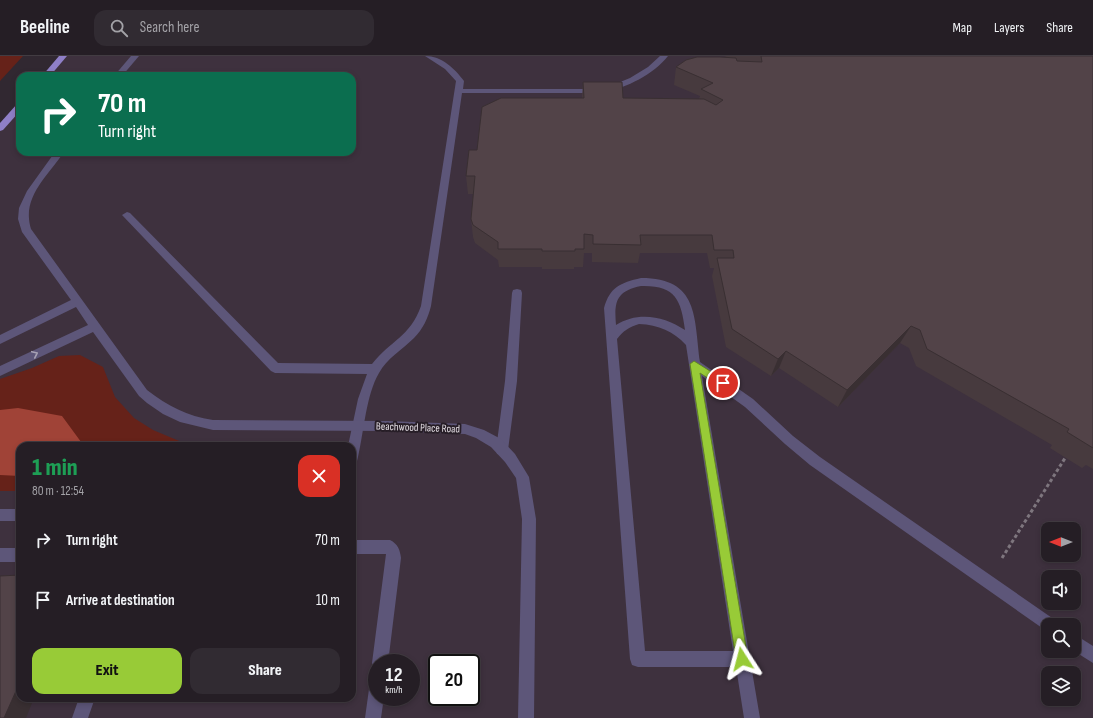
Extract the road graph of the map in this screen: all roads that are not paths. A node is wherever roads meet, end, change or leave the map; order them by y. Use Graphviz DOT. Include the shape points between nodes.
graph roads {
  1 [pos="63,56"];
  2 [pos="135,56"];
  3 [pos="429,56"];
  4 [pos="664,56"];
  5 [pos="49,72"];
  6 [pos="121,72"];
  7 [pos="459,91"];
  8 [pos="16,110"];
  9 [pos="0,128"];
  10 [pos="57,156"];
  11 [pos="127,215"];
  12 [pos="517,293"];
  13 [pos="77,302"];
  14 [pos="95,326"];
  15 [pos="612,338"];
  16 [pos="0,340"];
  17 [pos="691,342"];
  18 [pos="694,364"];
  19 [pos="375,369"];
  20 [pos="0,371"];
  21 [pos="359,426"];
  22 [pos="355,442"];
  23 [pos="502,450"];
  24 [pos="16,515"];
  25 [pos="0,516"];
  26 [pos="356,546"];
  27 [pos="0,555"];
  28 [pos="16,555"];
  29 [pos="1041,619"];
  30 [pos="1081,647"];
  31 [pos="381,654"];
  32 [pos="1093,655"];
  33 [pos="742,659"];
  34 [pos="86,702"];
  35 [pos="375,706"];
  36 [pos="80,718"];
  37 [pos="373,718"];
  38 [pos="526,718"];
  39 [pos="752,718"];
  1 -- 5 [label="main road"];
  2 -- 6 [label="street"];
  3 -- 7 [label="street" via="448,67 457,76 460,81"];
  4 -- 7 [label="street" via="645,72 609,91"];
  7 -- 19 [label="street" via="424,315 413,333 382,359"];
  8 -- 9 [label="main road"];
  10 -- 13 [label="street, Beachwood Place Road" via="28,196 22,218 33,242"];
  11 -- 19 [label="street" via="275,368"];
  12 -- 23 [label="street" via="511,381"];
  13 -- 14 [label="street, Beachwood Place Road"];
  13 -- 16 [label="street"];
  20 -- 14 [label="street, one-way"];
  14 -- 21 [label="street, Beachwood Place Road" via="143,393 168,413 192,422 234,426"];
  15 -- 17 [label="street" via="616,331 627,323 644,321 671,326 683,333"];
  15 -- 17 [label="street" via="610,299 626,285 648,282 668,287 682,296"];
  15 -- 33 [label="street" via="638,659"];
  17 -- 18 [label="street"];
  18 -- 29 [label="street" via="749,403 815,461"];
  18 -- 33 [label="street"];
  19 -- 21 [label="street"];
  21 -- 22 [label="street"];
  21 -- 23 [label="street, Beachwood Place Road" via="465,429 496,443"];
  23 -- 38 [label="street, Beachwood Place Road" via="522,477 529,519"];
  24 -- 25 [label="street"];
  26 -- 31 [label="street" via="390,547 393,551"];
  27 -- 28 [label="street"];
  30 -- 32 [label="street"];
  33 -- 39 [label="street"];
  34 -- 36 [label="street"];
  35 -- 37 [label="street"];
}
